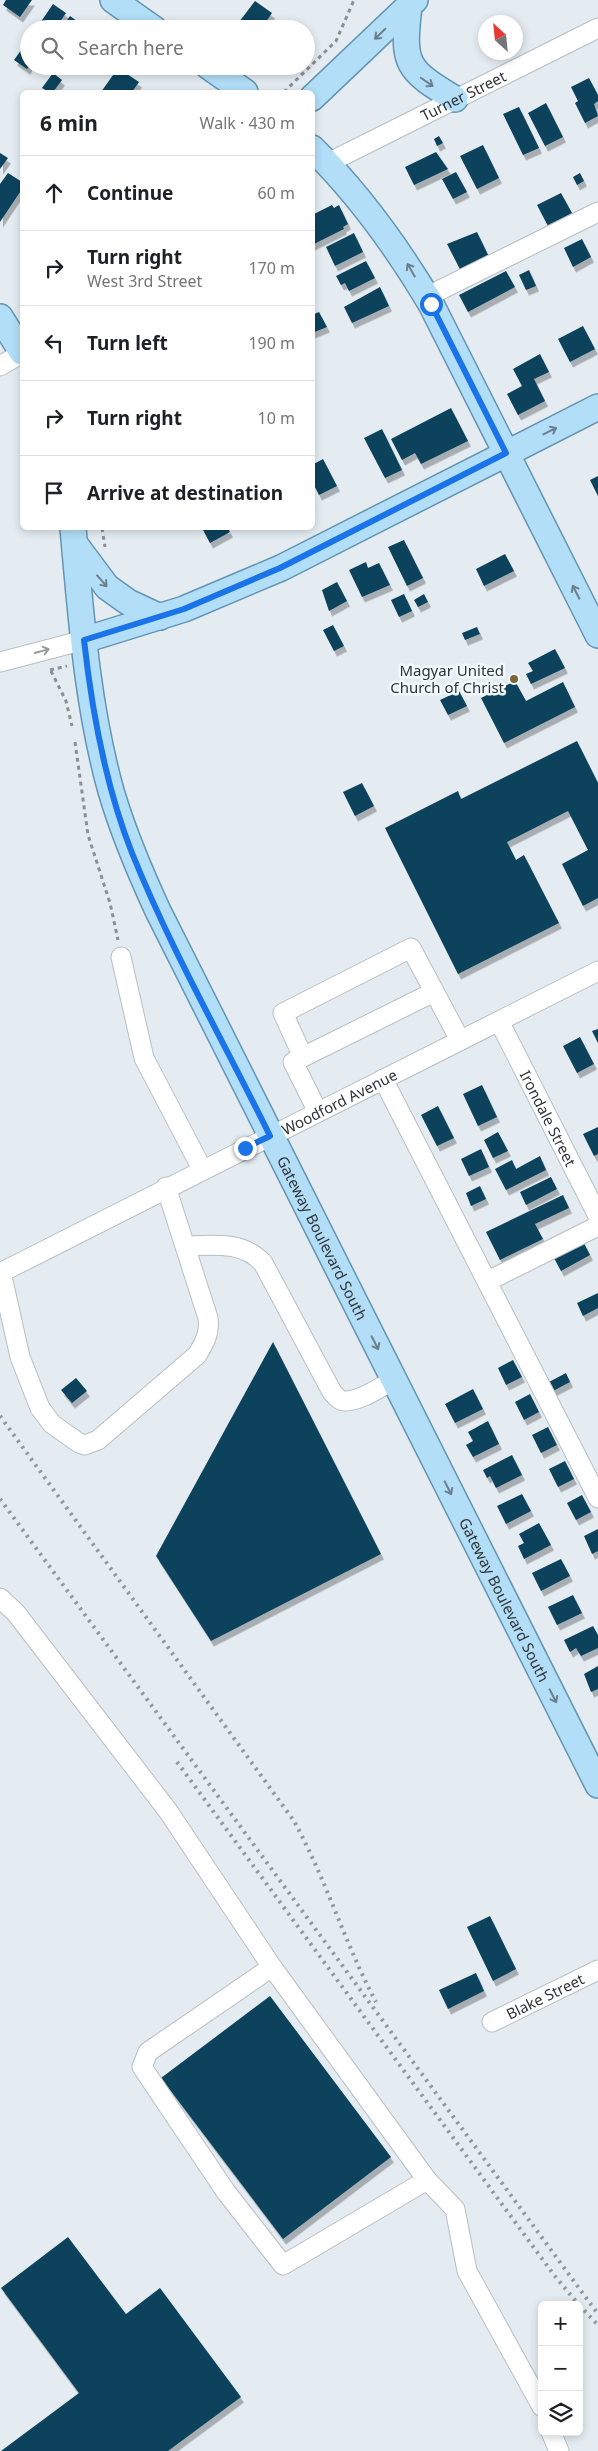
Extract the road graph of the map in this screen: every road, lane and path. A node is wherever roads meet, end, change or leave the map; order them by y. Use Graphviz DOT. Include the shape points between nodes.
graph roads {
  1 [pos="113,0"];
  2 [pos="354,0"];
  3 [pos="412,3"];
  4 [pos="141,20"];
  5 [pos="598,28"];
  6 [pos="315,62"];
  7 [pos="221,75"];
  8 [pos="301,75"];
  9 [pos="242,90"];
  10 [pos="286,90"];
  11 [pos="315,95"];
  12 [pos="454,100"];
  13 [pos="320,156"];
  14 [pos="598,212"];
  15 [pos="426,297"];
  16 [pos="0,318"];
  17 [pos="20,350"];
  18 [pos="20,354"];
  19 [pos="0,366"];
  20 [pos="598,407"];
  21 [pos="506,453"];
  22 [pos="73,535"];
  23 [pos="160,617"];
  24 [pos="598,635"];
  25 [pos="84,640"];
  26 [pos="0,662"];
  27 [pos="51,671"];
  28 [pos="121,957"];
  29 [pos="598,971"];
  30 [pos="434,992"];
  31 [pos="499,1020"];
  32 [pos="460,1040"];
  33 [pos="303,1057"];
  34 [pos="383,1079"];
  35 [pos="318,1112"];
  36 [pos="270,1136"];
  37 [pos="202,1170"];
  38 [pos="166,1187"];
  39 [pos="598,1216"];
  40 [pos="598,1226"];
  41 [pos="185,1246"];
  42 [pos="0,1272"];
  43 [pos="488,1281"];
  44 [pos="394,1380"];
  45 [pos="598,1498"];
  46 [pos="0,1598"];
  47 [pos="598,1785"];
  48 [pos="272,1967"];
  49 [pos="598,1970"];
  50 [pos="492,2022"];
  51 [pos="427,2180"];
  52 [pos="538,2401"];
  53 [pos="553,2436"];
  54 [pos="559,2451"];
  1 -- 4 [label="main road"];
  2 -- 6 [label="path" via="336,41"];
  3 -- 11 [label="main road, one-way"];
  3 -- 12 [label="main road, one-way" via="406,42 409,61 423,80"];
  5 -- 12 [label="street, Turner Street"];
  7 -- 9 [label="main road"];
  8 -- 10 [label="path"];
  12 -- 13 [label="street, Turner Street"];
  15 -- 13 [label="main road, one-way" via="374,216"];
  14 -- 15 [label="street"];
  15 -- 21 [label="main road"];
  16 -- 17 [label="main road"];
  18 -- 19 [label="street"];
  21 -- 20 [label="main road, one-way"];
  21 -- 23 [label="main road" via="280,568"];
  24 -- 21 [label="main road, one-way"];
  22 -- 23 [label="main road, one-way" via="107,587 128,602"];
  22 -- 25 [label="main road, Gateway Boulevard South"];
  23 -- 25 [label="main road"];
  26 -- 25 [label="street, one-way"];
  25 -- 36 [label="main road, Gateway Boulevard South" via="96,728 132,852"];
  27 -- 28 [label="path" via="70,714 88,835 110,903"];
  28 -- 37 [label="street" via="144,1058"];
  29 -- 31 [label="street, Woodford Avenue"];
  30 -- 32 [label="street"];
  30 -- 33 [label="street"];
  30 -- 33 [label="street" via="410,948 283,1013"];
  31 -- 32 [label="street, Woodford Avenue"];
  31 -- 39 [label="street, Irondale Street"];
  32 -- 34 [label="street, Woodford Avenue"];
  33 -- 35 [label="street" via="293,1062"];
  34 -- 35 [label="street, Woodford Avenue"];
  34 -- 43 [label="street"];
  35 -- 36 [label="street, Woodford Avenue"];
  36 -- 37 [label="street, Woodford Avenue"];
  36 -- 44 [label="main road, Gateway Boulevard South, one-way"];
  37 -- 38 [label="street, Woodford Avenue"];
  38 -- 41 [label="street"];
  38 -- 42 [label="street, Woodford Avenue"];
  40 -- 43 [label="street"];
  41 -- 42 [label="street" via="208,1318 206,1341 197,1355 98,1440 85,1444 52,1424 40,1408 20,1356"];
  41 -- 44 [label="street" via="229,1245 255,1254 338,1399 358,1398"];
  43 -- 45 [label="street"];
  44 -- 47 [label="main road, Gateway Boulevard South, one-way"];
  46 -- 48 [label="street" via="16,1613 168,1811"];
  48 -- 51 [label="street"];
  48 -- 51 [label="street" via="148,2052 142,2067 226,2192 283,2265"];
  49 -- 50 [label="street, Blake Street"];
  51 -- 52 [label="street" via="455,2209 467,2271"];
  53 -- 54 [label="street"];
}
